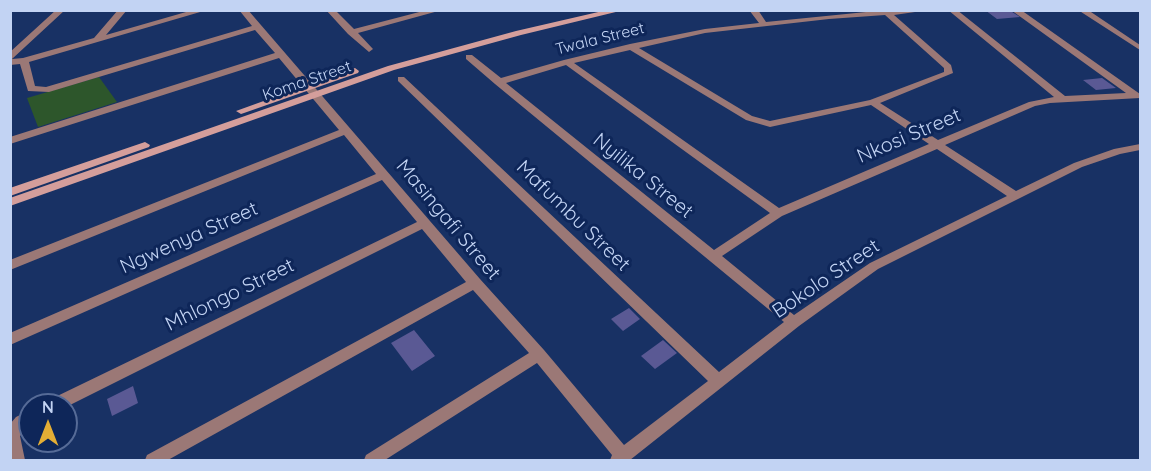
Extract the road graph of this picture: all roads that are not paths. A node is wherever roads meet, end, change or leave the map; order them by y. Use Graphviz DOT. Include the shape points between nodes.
graph roads {
  1 [pos="61,10"];
  2 [pos="123,10"];
  3 [pos="158,10"];
  4 [pos="203,10"];
  5 [pos="243,10"];
  6 [pos="330,10"];
  7 [pos="438,10"];
  8 [pos="590,10"];
  9 [pos="620,10"];
  10 [pos="753,10"];
  11 [pos="925,10"];
  12 [pos="952,10"];
  13 [pos="1015,10"];
  14 [pos="1082,10"];
  15 [pos="887,13"];
  16 [pos="164,21"];
  17 [pos="764,24"];
  18 [pos="256,27"];
  19 [pos="351,32"];
  20 [pos="97,39"];
  21 [pos="630,46"];
  22 [pos="1140,48"];
  23 [pos="369,49"];
  24 [pos="282,54"];
  25 [pos="10,57"];
  26 [pos="469,57"];
  27 [pos="24,61"];
  28 [pos="10,62"];
  29 [pos="567,62"];
  30 [pos="401,79"];
  31 [pos="498,82"];
  32 [pos="312,90"];
  33 [pos="1138,97"];
  34 [pos="1062,99"];
  35 [pos="873,102"];
  36 [pos="345,131"];
  37 [pos="10,141"];
  38 [pos="935,144"];
  39 [pos="1140,147"];
  40 [pos="384,175"];
  41 [pos="10,192"];
  42 [pos="1015,196"];
  43 [pos="10,202"];
  44 [pos="778,213"];
  45 [pos="425,223"];
  46 [pos="713,256"];
  47 [pos="10,265"];
  48 [pos="475,283"];
  49 [pos="794,322"];
  50 [pos="10,339"];
  51 [pos="539,354"];
  52 [pos="719,382"];
  53 [pos="78,393"];
  54 [pos="18,427"];
  55 [pos="620,458"];
  56 [pos="17,460"];
  57 [pos="153,460"];
  58 [pos="372,460"];
  1 -- 25 [label="street"];
  2 -- 20 [label="street"];
  3 -- 16 [label="street"];
  4 -- 16 [label="street"];
  5 -- 18 [label="street, Masingafi Street"];
  6 -- 19 [label="street"];
  7 -- 19 [label="street"];
  8 -- 32 [label="main road, Koma Street" via="413,53"];
  9 -- 32 [label="main road, Koma Street"];
  10 -- 17 [label="street"];
  11 -- 15 [label="street, Twala Street"];
  12 -- 34 [label="street"];
  13 -- 33 [label="street"];
  14 -- 22 [label="street"];
  15 -- 17 [label="street, Twala Street"];
  15 -- 35 [label="street" via="950,71"];
  16 -- 20 [label="street"];
  17 -- 21 [label="street, Twala Street"];
  18 -- 24 [label="street, Masingafi Street"];
  18 -- 27 [label="street" via="46,90 31,88"];
  19 -- 23 [label="street"];
  20 -- 27 [label="street"];
  21 -- 29 [label="street, Twala Street"];
  21 -- 35 [label="street" via="762,123"];
  24 -- 32 [label="street, Masingafi Street"];
  24 -- 37 [label="street"];
  26 -- 31 [label="street, Nyilika Street"];
  27 -- 28 [label="street"];
  29 -- 31 [label="street, Twala Street"];
  29 -- 44 [label="street"];
  30 -- 52 [label="street, Mafumbu Street"];
  31 -- 46 [label="street, Nyilika Street"];
  32 -- 36 [label="street, Masingafi Street"];
  32 -- 41 [label="main road, Koma Street"];
  32 -- 43 [label="main road, Koma Street"];
  33 -- 34 [label="street, Nkosi Street"];
  34 -- 38 [label="street, Nkosi Street" via="1032,104"];
  35 -- 38 [label="street"];
  36 -- 40 [label="street, Masingafi Street"];
  36 -- 47 [label="street"];
  38 -- 42 [label="street"];
  38 -- 44 [label="street, Nkosi Street"];
  39 -- 42 [label="street, Bokolo Street" via="1105,154"];
  40 -- 45 [label="street, Masingafi Street"];
  40 -- 50 [label="street, Ngwenya Street"];
  42 -- 49 [label="street, Bokolo Street" via="874,266"];
  44 -- 46 [label="street, Nkosi Street"];
  45 -- 48 [label="street, Masingafi Street"];
  45 -- 53 [label="street, Mhlongo Street"];
  46 -- 49 [label="street, Nyilika Street"];
  48 -- 51 [label="street, Masingafi Street"];
  48 -- 57 [label="street"];
  49 -- 52 [label="street, Bokolo Street"];
  51 -- 55 [label="street, Masingafi Street"];
  51 -- 58 [label="street"];
  52 -- 55 [label="street, Bokolo Street"];
  54 -- 56 [label="street" via="11,438"];
}
